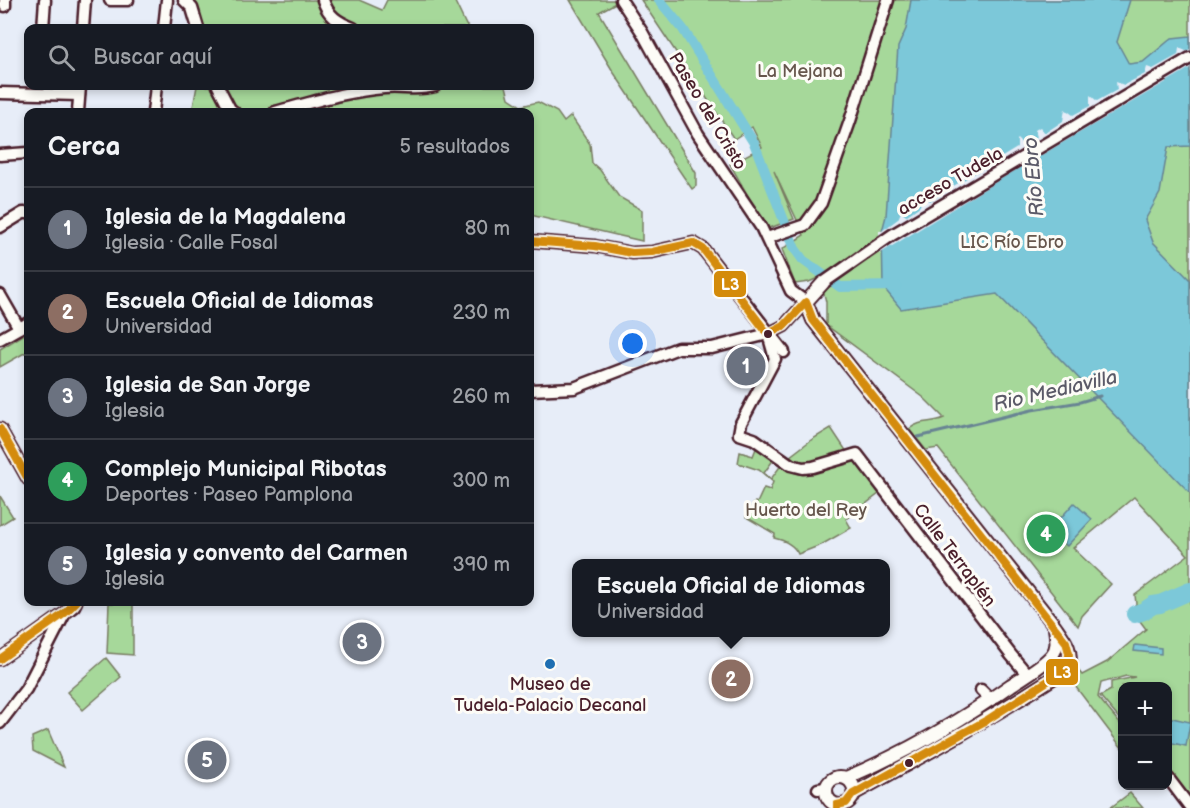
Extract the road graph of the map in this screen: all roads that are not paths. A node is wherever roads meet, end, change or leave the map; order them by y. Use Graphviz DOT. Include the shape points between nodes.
graph roads {
  1 [pos="45,0"];
  2 [pos="85,0"];
  3 [pos="110,0"];
  4 [pos="167,0"];
  5 [pos="184,0"];
  6 [pos="323,0"];
  7 [pos="621,0"];
  8 [pos="888,0"];
  9 [pos="128,1"];
  10 [pos="43,24"];
  11 [pos="83,24"];
  12 [pos="164,24"];
  13 [pos="197,24"];
  14 [pos="343,24"];
  15 [pos="1190,58"];
  16 [pos="39,90"];
  17 [pos="80,90"];
  18 [pos="156,90"];
  19 [pos="220,90"];
  20 [pos="375,90"];
  21 [pos="0,93"];
  22 [pos="78,108"];
  23 [pos="153,108"];
  24 [pos="229,108"];
  25 [pos="291,108"];
  26 [pos="24,153"];
  27 [pos="0,155"];
  28 [pos="24,213"];
  29 [pos="0,226"];
  30 [pos="767,238"];
  31 [pos="534,241"];
  32 [pos="823,283"];
  33 [pos="0,295"];
  34 [pos="806,302"];
  35 [pos="24,326"];
  36 [pos="768,334"];
  37 [pos="0,339"];
  38 [pos="784,352"];
  39 [pos="534,390"];
  40 [pos="0,429"];
  41 [pos="24,472"];
  42 [pos="74,606"];
  43 [pos="65,613"];
  44 [pos="1054,626"];
  45 [pos="0,659"];
  46 [pos="1027,674"];
  47 [pos="981,690"];
  48 [pos="991,699"];
  49 [pos="0,723"];
  50 [pos="846,778"];
  51 [pos="1172,784"];
  52 [pos="853,794"];
  53 [pos="837,806"];
  54 [pos="1190,807"];
  1 -- 10 [label="street"];
  2 -- 11 [label="street"];
  3 -- 9 [label="street"];
  4 -- 12 [label="street"];
  5 -- 13 [label="street" via="192,8"];
  6 -- 14 [label="street" via="327,13"];
  7 -- 30 [label="street, Paseo del Cristo" via="698,134"];
  8 -- 30 [label="street" via="821,203 805,225"];
  15 -- 32 [label="street, acceso Tudela" via="892,235"];
  16 -- 17 [label="street"];
  16 -- 21 [label="street"];
  17 -- 22 [label="street"];
  18 -- 23 [label="street"];
  19 -- 24 [label="street"];
  20 -- 25 [label="street"];
  26 -- 27 [label="street"];
  28 -- 29 [label="street"];
  30 -- 34 [label="street, Paseo del Cristo" via="791,291"];
  31 -- 36 [label="street" via="632,254 693,243 703,249"];
  32 -- 34 [label="main road"];
  33 -- 35 [label="street"];
  34 -- 36 [label="street" via="784,326"];
  34 -- 44 [label="main road" via="813,320"];
  35 -- 37 [label="street"];
  36 -- 38 [label="street"];
  36 -- 39 [label="street" via="712,348 678,348 574,388"];
  36 -- 46 [label="street, Calle Terraplén" via="775,358 739,434 803,468 857,454"];
  40 -- 41 [label="street"];
  42 -- 43 [label="street"];
  43 -- 45 [label="street"];
  43 -- 49 [label="street" via="26,689"];
  44 -- 46 [label="main road" via="1057,643 1053,654"];
  44 -- 52 [label="main road" via="1067,645 1068,668 987,720"];
  46 -- 48 [label="main road"];
  47 -- 48 [label="street"];
  48 -- 50 [label="main road" via="908,750"];
  50 -- 52 [label="main road"];
  50 -- 53 [label="main road" via="834,779 822,788"];
  51 -- 54 [label="street"];
  52 -- 53 [label="main road"];
}
